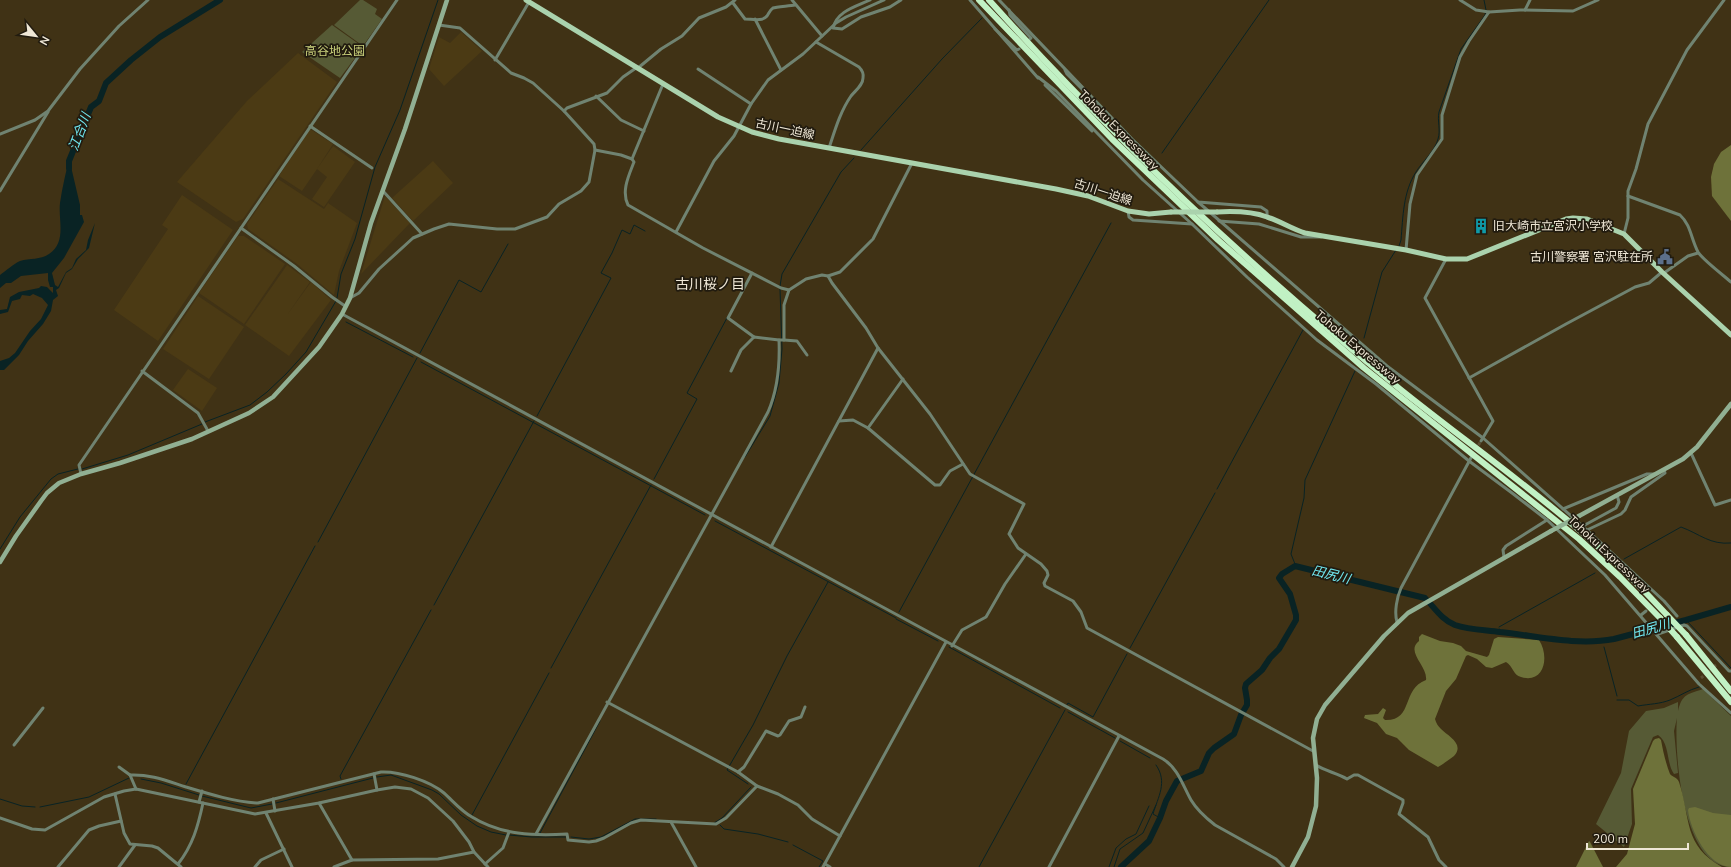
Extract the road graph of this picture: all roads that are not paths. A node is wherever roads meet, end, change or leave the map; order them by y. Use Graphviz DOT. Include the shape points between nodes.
graph roads {
  1 [pos="148,0"];
  2 [pos="397,0"];
  3 [pos="447,0"];
  4 [pos="792,0"];
  5 [pos="870,0"];
  6 [pos="884,0"];
  7 [pos="901,0"];
  8 [pos="970,0"];
  9 [pos="979,0"];
  10 [pos="989,0"];
  11 [pos="999,0"];
  12 [pos="1460,0"];
  13 [pos="1530,0"];
  14 [pos="1598,0"];
  15 [pos="1724,0"];
  16 [pos="527,1"];
  17 [pos="734,1"];
  18 [pos="795,5"];
  19 [pos="1009,10"];
  20 [pos="1524,10"];
  21 [pos="1488,12"];
  22 [pos="755,20"];
  23 [pos="439,25"];
  24 [pos="992,27"];
  25 [pos="833,28"];
  26 [pos="822,36"];
  27 [pos="1030,39"];
  28 [pos="816,42"];
  29 [pos="1018,49"];
  30 [pos="495,60"];
  31 [pos="637,68"];
  32 [pos="698,69"];
  33 [pos="1065,69"];
  34 [pos="781,70"];
  35 [pos="1038,77"];
  36 [pos="663,84"];
  37 [pos="596,96"];
  38 [pos="751,104"];
  39 [pos="48,111"];
  40 [pos="564,111"];
  41 [pos="1108,114"];
  42 [pos="310,126"];
  43 [pos="739,127"];
  44 [pos="644,131"];
  45 [pos="1095,133"];
  46 [pos="0,134"];
  47 [pos="829,148"];
  48 [pos="595,150"];
  49 [pos="632,159"];
  50 [pos="912,163"];
  51 [pos="372,168"];
  52 [pos="0,191"];
  53 [pos="383,191"];
  54 [pos="1628,196"];
  55 [pos="1198,202"];
  56 [pos="1128,212"];
  57 [pos="1267,217"];
  58 [pos="1219,221"];
  59 [pos="1192,224"];
  60 [pos="241,228"];
  61 [pos="676,232"];
  62 [pos="422,234"];
  63 [pos="1624,234"];
  64 [pos="1323,236"];
  65 [pos="1400,249"];
  66 [pos="1698,253"];
  67 [pos="1446,259"];
  68 [pos="1663,272"];
  69 [pos="752,273"];
  70 [pos="828,276"];
  71 [pos="1731,282"];
  72 [pos="789,290"];
  73 [pos="350,298"];
  74 [pos="346,306"];
  75 [pos="342,314"];
  76 [pos="1731,335"];
  77 [pos="754,338"];
  78 [pos="782,340"];
  79 [pos="878,348"];
  80 [pos="807,356"];
  81 [pos="142,371"];
  82 [pos="730,371"];
  83 [pos="1469,378"];
  84 [pos="903,379"];
  85 [pos="1731,404"];
  86 [pos="839,421"];
  87 [pos="868,428"];
  88 [pos="208,431"];
  89 [pos="1482,439"];
  90 [pos="1691,453"];
  91 [pos="1472,456"];
  92 [pos="1469,461"];
  93 [pos="963,464"];
  94 [pos="1664,470"];
  95 [pos="81,474"];
  96 [pos="1655,475"];
  97 [pos="1617,494"];
  98 [pos="1731,500"];
  99 [pos="1563,509"];
  100 [pos="710,514"];
  101 [pos="1547,520"];
  102 [pos="1583,526"];
  103 [pos="1587,530"];
  104 [pos="771,547"];
  105 [pos="1026,554"];
  106 [pos="1504,557"];
  107 [pos="0,562"];
  108 [pos="1646,611"];
  109 [pos="1641,615"];
  110 [pos="1676,616"];
  111 [pos="1397,622"];
  112 [pos="1657,633"];
  113 [pos="946,642"];
  114 [pos="952,646"];
  115 [pos="1720,661"];
  116 [pos="1716,665"];
  117 [pos="1731,671"];
  118 [pos="1701,678"];
  119 [pos="1697,681"];
  120 [pos="1731,691"];
  121 [pos="1731,702"];
  122 [pos="609,703"];
  123 [pos="805,707"];
  124 [pos="43,708"];
  125 [pos="1731,714"];
  126 [pos="1119,736"];
  127 [pos="14,745"];
  128 [pos="1313,751"];
  129 [pos="1316,765"];
  130 [pos="119,767"];
  131 [pos="738,772"];
  132 [pos="374,774"];
  133 [pos="130,775"];
  134 [pos="757,786"];
  135 [pos="136,789"];
  136 [pos="376,790"];
  137 [pos="202,791"];
  138 [pos="115,794"];
  139 [pos="272,799"];
  140 [pos="199,802"];
  141 [pos="319,802"];
  142 [pos="203,803"];
  143 [pos="275,811"];
  144 [pos="266,813"];
  145 [pos="0,818"];
  146 [pos="121,821"];
  147 [pos="671,822"];
  148 [pos="508,832"];
  149 [pos="536,834"];
  150 [pos="840,836"];
  151 [pos="135,845"];
  152 [pos="284,849"];
  153 [pos="474,852"];
  154 [pos="352,860"];
  155 [pos="178,864"];
  156 [pos="487,865"];
  157 [pos="824,865"];
  158 [pos="58,867"];
  159 [pos="119,867"];
  160 [pos="181,867"];
  161 [pos="255,867"];
  162 [pos="292,867"];
  163 [pos="334,867"];
  164 [pos="696,867"];
  165 [pos="830,867"];
  166 [pos="1049,867"];
  167 [pos="1284,867"];
  168 [pos="1292,867"];
  169 [pos="1446,867"];
  1 -- 39 [label="street" via="119,26 80,69"];
  2 -- 42 [label="street"];
  3 -- 23 [label="street"];
  4 -- 18 [label="street"];
  5 -- 25 [label="street" via="838,16"];
  6 -- 25 [label="street" via="846,17"];
  7 -- 25 [label="street" via="890,7 861,16 842,29"];
  8 -- 24 [label="street"];
  9 -- 121 [label="highway, Tohoku Expressway, bridge" via="1112,139 1218,240 1364,368 1579,539 1620,577 1678,638"];
  10 -- 120 [label="highway, Tohoku Expressway, bridge" via="1117,134 1223,235 1395,385 1584,534 1626,572 1686,635"];
  11 -- 19 [label="street"];
  12 -- 21 [label="street" via="1476,10"];
  13 -- 20 [label="street"];
  14 -- 20 [label="street" via="1573,11"];
  15 -- 54 [label="street" via="1687,50 1648,124"];
  16 -- 30 [label="street"];
  16 -- 31 [label="main road, 古川一迫線"];
  17 -- 22 [label="street" via="746,19"];
  17 -- 31 [label="street" via="700,18 682,36 661,48"];
  18 -- 22 [label="street" via="775,8 763,19"];
  18 -- 26 [label="street"];
  19 -- 27 [label="street" via="1010,15"];
  19 -- 33 [label="street"];
  20 -- 21 [label="street"];
  21 -- 65 [label="street" via="1460,57 1442,115 1442,139 1417,175"];
  22 -- 34 [label="street"];
  23 -- 30 [label="street" via="460,28"];
  23 -- 53 [label="street"];
  24 -- 29 [label="street"];
  24 -- 35 [label="street"];
  25 -- 26 [label="street"];
  26 -- 28 [label="street"];
  28 -- 34 [label="street"];
  28 -- 47 [label="street" via="863,71 862,84 841,113"];
  30 -- 40 [label="street" via="513,75 533,83"];
  31 -- 36 [label="main road, 古川一迫線"];
  31 -- 37 [label="street" via="623,77 607,93"];
  32 -- 38 [label="street"];
  33 -- 41 [label="street"];
  33 -- 41 [label="street" via="1084,94"];
  34 -- 38 [label="street" via="768,80"];
  35 -- 45 [label="street"];
  35 -- 45 [label="street" via="1073,107"];
  36 -- 43 [label="main road, 古川一迫線"];
  36 -- 44 [label="street"];
  37 -- 40 [label="street"];
  37 -- 44 [label="street" via="621,120"];
  38 -- 43 [label="street"];
  39 -- 46 [label="street" via="34,120"];
  39 -- 52 [label="street"];
  40 -- 48 [label="street" via="593,142"];
  41 -- 55 [label="street"];
  42 -- 51 [label="street"];
  42 -- 60 [label="street"];
  43 -- 47 [label="main road, 古川一迫線" via="772,138"];
  43 -- 61 [label="street" via="714,161"];
  44 -- 49 [label="street"];
  45 -- 59 [label="street"];
  47 -- 50 [label="main road, 古川一迫線"];
  48 -- 49 [label="street"];
  48 -- 62 [label="street" via="590,177 585,188 559,204 543,219 507,230 449,224"];
  49 -- 61 [label="street" via="634,162 626,185 628,205"];
  50 -- 56 [label="main road, 古川一迫線" via="1079,193"];
  50 -- 70 [label="street" via="873,239 840,272"];
  53 -- 62 [label="street"];
  53 -- 73 [label="street"];
  54 -- 63 [label="street" via="1628,218"];
  54 -- 66 [label="street" via="1680,215 1689,226"];
  55 -- 57 [label="street" via="1261,207 1267,211"];
  55 -- 58 [label="street"];
  56 -- 57 [label="main road, 古川一迫線, bridge" via="1248,212"];
  56 -- 59 [label="street" via="1133,220"];
  57 -- 64 [label="main road, 古川一迫線" via="1296,231"];
  58 -- 64 [label="street" via="1259,224 1301,237"];
  58 -- 89 [label="street" via="1387,366"];
  59 -- 92 [label="street" via="1317,340 1376,384"];
  60 -- 74 [label="street"];
  60 -- 81 [label="street"];
  61 -- 69 [label="street"];
  62 -- 73 [label="street" via="413,238 359,293"];
  63 -- 67 [label="main road, 古川一迫線" via="1587,219 1573,218 1467,259"];
  63 -- 68 [label="main road, 古川一迫線"];
  64 -- 65 [label="main road, 古川一迫線"];
  65 -- 67 [label="main road, 古川一迫線"];
  66 -- 68 [label="street" via="1688,256"];
  66 -- 71 [label="street"];
  67 -- 83 [label="street" via="1425,298"];
  68 -- 76 [label="main road, 古川一迫線"];
  68 -- 83 [label="street" via="1649,283 1635,287"];
  69 -- 72 [label="street"];
  69 -- 77 [label="street" via="728,318"];
  70 -- 72 [label="street" via="806,279"];
  70 -- 79 [label="street"];
  72 -- 78 [label="street" via="784,305"];
  73 -- 74 [label="street"];
  74 -- 75 [label="street"];
  75 -- 88 [label="street" via="319,346 273,397 249,413"];
  75 -- 100 [label="street"];
  77 -- 78 [label="street"];
  77 -- 82 [label="street" via="741,350"];
  78 -- 80 [label="street" via="797,341"];
  78 -- 100 [label="street" via="771,405"];
  79 -- 84 [label="street"];
  79 -- 86 [label="street"];
  81 -- 88 [label="street" via="192,406"];
  81 -- 95 [label="street" via="79,465"];
  83 -- 89 [label="street" via="1493,421"];
  84 -- 87 [label="street"];
  84 -- 93 [label="street"];
  85 -- 90 [label="street"];
  86 -- 87 [label="street" via="853,420"];
  86 -- 104 [label="street"];
  87 -- 93 [label="street" via="936,484 940,485 950,471"];
  88 -- 95 [label="street" via="192,439"];
  89 -- 99 [label="street"];
  90 -- 94 [label="street"];
  90 -- 98 [label="street" via="1715,505"];
  91 -- 92 [label="street"];
  92 -- 101 [label="street"];
  92 -- 111 [label="street" via="1400,590"];
  93 -- 105 [label="street" via="972,476 1024,504 1009,534 1016,546"];
  94 -- 96 [label="street"];
  94 -- 103 [label="street" via="1665,473 1631,497 1621,514"];
  95 -- 107 [label="street" via="58,483 47,493"];
  96 -- 97 [label="street"];
  96 -- 99 [label="street" via="1647,474"];
  97 -- 102 [label="street" via="1619,502 1616,508"];
  97 -- 106 [label="street, bridge"];
  99 -- 102 [label="street"];
  100 -- 104 [label="street"];
  100 -- 122 [label="street"];
  101 -- 106 [label="street" via="1506,546 1503,550"];
  101 -- 109 [label="street" via="1598,568"];
  102 -- 103 [label="street"];
  103 -- 110 [label="street"];
  104 -- 113 [label="street"];
  105 -- 114 [label="street" via="986,617 962,630"];
  105 -- 128 [label="street" via="1047,571 1045,586 1073,601 1090,630"];
  106 -- 111 [label="street" via="1431,598"];
  108 -- 109 [label="street"];
  109 -- 112 [label="street"];
  111 -- 128 [label="street" via="1320,711 1314,728"];
  112 -- 115 [label="street" via="1686,625"];
  112 -- 119 [label="street"];
  113 -- 114 [label="street"];
  113 -- 150 [label="street"];
  114 -- 126 [label="street"];
  115 -- 116 [label="street"];
  115 -- 117 [label="street"];
  118 -- 119 [label="street"];
  119 -- 125 [label="street"];
  122 -- 131 [label="street"];
  122 -- 149 [label="street"];
  123 -- 131 [label="street" via="801,717 789,721 780,735 766,731"];
  124 -- 127 [label="street"];
  126 -- 166 [label="street"];
  126 -- 167 [label="street" via="1169,763 1192,801 1215,825 1276,859"];
  128 -- 129 [label="street"];
  129 -- 168 [label="street" via="1316,806 1313,822"];
  129 -- 169 [label="street" via="1347,779 1358,775 1403,800 1399,814 1428,837 1439,860"];
  130 -- 133 [label="street"];
  131 -- 134 [label="street"];
  132 -- 136 [label="street"];
  132 -- 139 [label="street"];
  132 -- 148 [label="street" via="398,773 433,786 470,816"];
  133 -- 135 [label="street"];
  133 -- 137 [label="street" via="140,774 159,778"];
  134 -- 147 [label="street" via="721,822 712,825"];
  134 -- 150 [label="street" via="798,805 812,819"];
  135 -- 138 [label="street"];
  135 -- 140 [label="street"];
  136 -- 141 [label="street"];
  136 -- 153 [label="street" via="403,788 419,792 453,821"];
  137 -- 139 [label="street" via="250,803"];
  137 -- 140 [label="street"];
  138 -- 145 [label="street" via="104,797 45,830 32,829"];
  138 -- 146 [label="street"];
  139 -- 143 [label="street"];
  140 -- 142 [label="street"];
  141 -- 143 [label="street"];
  141 -- 154 [label="street"];
  142 -- 144 [label="street" via="247,814"];
  142 -- 155 [label="street" via="197,832 190,848"];
  143 -- 144 [label="street"];
  144 -- 152 [label="street"];
  146 -- 151 [label="street" via="126,838 130,844"];
  146 -- 158 [label="street" via="89,830"];
  147 -- 149 [label="street" via="636,821 604,838 589,842 568,840 567,834"];
  147 -- 164 [label="street"];
  148 -- 149 [label="street"];
  148 -- 156 [label="street" via="503,848"];
  150 -- 157 [label="street"];
  151 -- 155 [label="street" via="158,848"];
  151 -- 159 [label="street"];
  152 -- 161 [label="street" via="261,860"];
  152 -- 162 [label="street"];
  153 -- 154 [label="street" via="438,859"];
  153 -- 156 [label="street"];
  154 -- 163 [label="street"];
  155 -- 160 [label="street"];
  157 -- 165 [label="street"];
}
